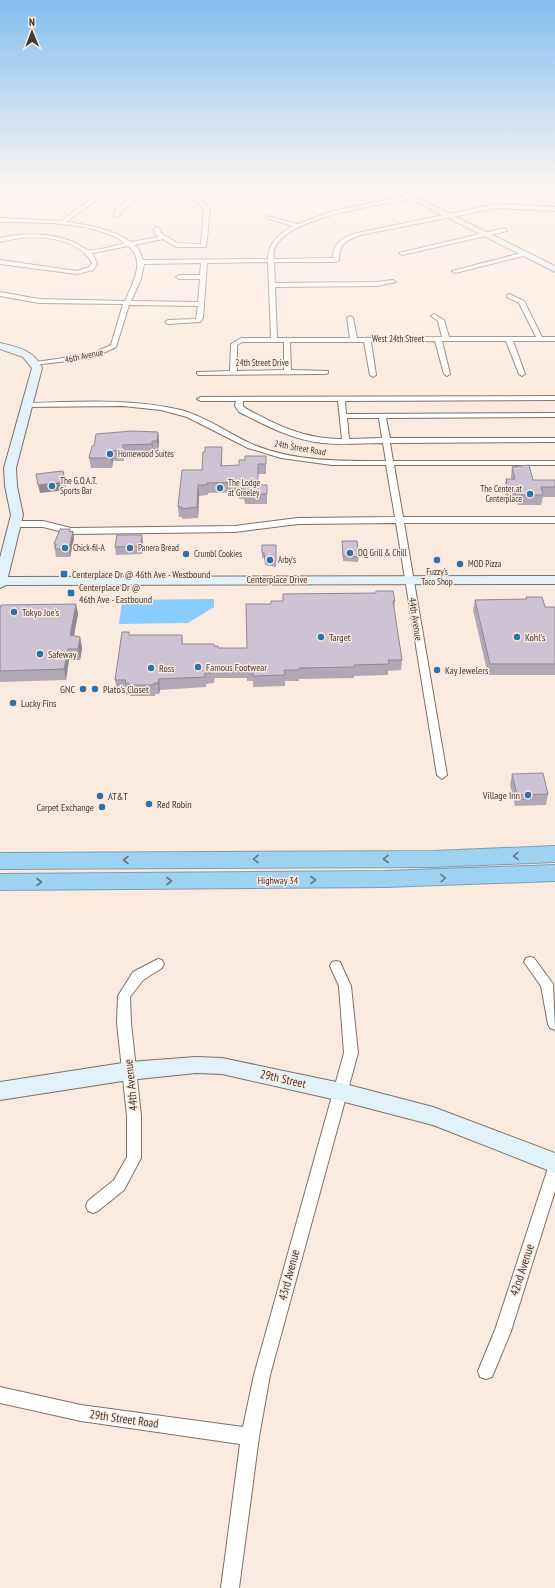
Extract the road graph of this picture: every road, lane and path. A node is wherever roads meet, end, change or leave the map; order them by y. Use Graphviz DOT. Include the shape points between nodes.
graph roads {
  1 [pos="94,260"];
  2 [pos="201,260"];
  3 [pos="204,260"];
  4 [pos="271,260"];
  5 [pos="500,260"];
  6 [pos="539,260"];
  7 [pos="0,262"];
  8 [pos="141,262"];
  9 [pos="554,267"];
  10 [pos="455,271"];
  11 [pos="202,276"];
  12 [pos="179,277"];
  13 [pos="393,282"];
  14 [pos="273,285"];
  15 [pos="0,294"];
  16 [pos="509,296"];
  17 [pos="126,304"];
  18 [pos="201,304"];
  19 [pos="434,316"];
  20 [pos="350,318"];
  21 [pos="168,322"];
  22 [pos="354,339"];
  23 [pos="367,339"];
  24 [pos="442,339"];
  25 [pos="509,339"];
  26 [pos="540,339"];
  27 [pos="555,339"];
  28 [pos="274,340"];
  29 [pos="287,340"];
  30 [pos="0,346"];
  31 [pos="36,364"];
  32 [pos="233,372"];
  33 [pos="288,372"];
  34 [pos="326,372"];
  35 [pos="199,373"];
  36 [pos="447,374"];
  37 [pos="522,374"];
  38 [pos="373,375"];
  39 [pos="555,398"];
  40 [pos="240,399"];
  41 [pos="341,399"];
  42 [pos="201,400"];
  43 [pos="27,405"];
  44 [pos="555,415"];
  45 [pos="343,416"];
  46 [pos="382,416"];
  47 [pos="555,440"];
  48 [pos="387,441"];
  49 [pos="346,442"];
  50 [pos="390,463"];
  51 [pos="555,463"];
  52 [pos="400,520"];
  53 [pos="555,520"];
  54 [pos="16,524"];
  55 [pos="555,580"];
  56 [pos="0,584"];
  57 [pos="410,584"];
  58 [pos="555,588"];
  59 [pos="442,774"];
  60 [pos="555,854"];
  61 [pos="0,861"];
  62 [pos="555,873"];
  63 [pos="0,882"];
  64 [pos="530,962"];
  65 [pos="158,964"];
  66 [pos="336,966"];
  67 [pos="555,1024"];
  68 [pos="129,1071"];
  69 [pos="0,1091"];
  70 [pos="341,1092"];
  71 [pos="555,1163"];
  72 [pos="555,1168"];
  73 [pos="93,1206"];
  74 [pos="486,1371"];
  75 [pos="0,1395"];
  76 [pos="250,1437"];
  77 [pos="230,1588"];
  1 -- 7 [label="street" via="95,265 90,269 77,272 61,272 37,266"];
  2 -- 8 [label="street"];
  3 -- 11 [label="street"];
  4 -- 14 [label="street"];
  5 -- 10 [label="street"];
  6 -- 9 [label="street"];
  8 -- 17 [label="street, 46th Avenue" via="140,272"];
  11 -- 12 [label="street"];
  11 -- 18 [label="street"];
  13 -- 14 [label="street"];
  14 -- 28 [label="street"];
  15 -- 17 [label="street" via="33,300"];
  16 -- 26 [label="street" via="522,302"];
  17 -- 18 [label="street"];
  17 -- 31 [label="street, 46th Avenue" via="116,342 107,351 93,356"];
  18 -- 21 [label="street" via="198,321"];
  19 -- 24 [label="street" via="441,320"];
  20 -- 22 [label="street"];
  22 -- 23 [label="street, West 24th Street"];
  22 -- 29 [label="street, West 24th Street"];
  23 -- 24 [label="street, West 24th Street"];
  23 -- 38 [label="street"];
  24 -- 25 [label="street, West 24th Street"];
  24 -- 36 [label="street"];
  25 -- 26 [label="street, West 24th Street"];
  25 -- 37 [label="street"];
  26 -- 27 [label="street, West 24th Street"];
  28 -- 29 [label="street, West 24th Street"];
  28 -- 32 [label="street, West 24th Street" via="241,340 234,344"];
  29 -- 33 [label="street"];
  30 -- 31 [label="street" via="23,354"];
  31 -- 43 [label="street"];
  32 -- 33 [label="street, 24th Street Drive"];
  32 -- 35 [label="street, 24th Street Drive"];
  33 -- 34 [label="street, 24th Street Drive"];
  39 -- 41 [label="street"];
  40 -- 41 [label="street"];
  40 -- 42 [label="street"];
  40 -- 49 [label="street" via="239,406 242,410 286,433 310,440"];
  41 -- 45 [label="street"];
  43 -- 50 [label="street, 24th Street Road" via="124,404 161,408 208,422 251,446 287,457 332,463"];
  43 -- 54 [label="street" via="10,468 11,486 17,509"];
  44 -- 46 [label="street"];
  45 -- 46 [label="street"];
  45 -- 49 [label="street"];
  46 -- 48 [label="street, 44th Avenue"];
  47 -- 48 [label="street"];
  48 -- 49 [label="street"];
  48 -- 50 [label="street, 44th Avenue"];
  50 -- 51 [label="street, 24th Street Road"];
  50 -- 52 [label="street, 44th Avenue"];
  52 -- 53 [label="street"];
  52 -- 54 [label="street" via="298,521 235,529 71,531 43,524"];
  52 -- 57 [label="street, 44th Avenue"];
  54 -- 56 [label="street"];
  55 -- 57 [label="street, Centerplace Drive"];
  56 -- 57 [label="street, Centerplace Drive"];
  57 -- 58 [label="street, Centerplace Drive"];
  57 -- 59 [label="street, 44th Avenue"];
  60 -- 61 [label="highway, Highway 34, one-way" via="426,859"];
  63 -- 62 [label="highway, Highway 34, one-way" via="385,879"];
  64 -- 67 [label="street" via="547,984"];
  65 -- 68 [label="street, 44th Avenue" via="138,976 124,996"];
  66 -- 70 [label="street, 43rd Avenue" via="345,986 351,1053"];
  68 -- 69 [label="street, 29th Street"];
  68 -- 70 [label="street, 29th Street" via="196,1065 222,1066"];
  68 -- 73 [label="street, 44th Avenue" via="134,1116 134,1158 119,1185"];
  70 -- 71 [label="street, 29th Street" via="433,1116 507,1142"];
  70 -- 76 [label="street, 43rd Avenue" via="262,1375"];
  72 -- 74 [label="street, 42nd Avenue" via="503,1331"];
  75 -- 76 [label="street, 29th Street Road" via="81,1413"];
  76 -- 77 [label="street, 43rd Avenue"];
}
